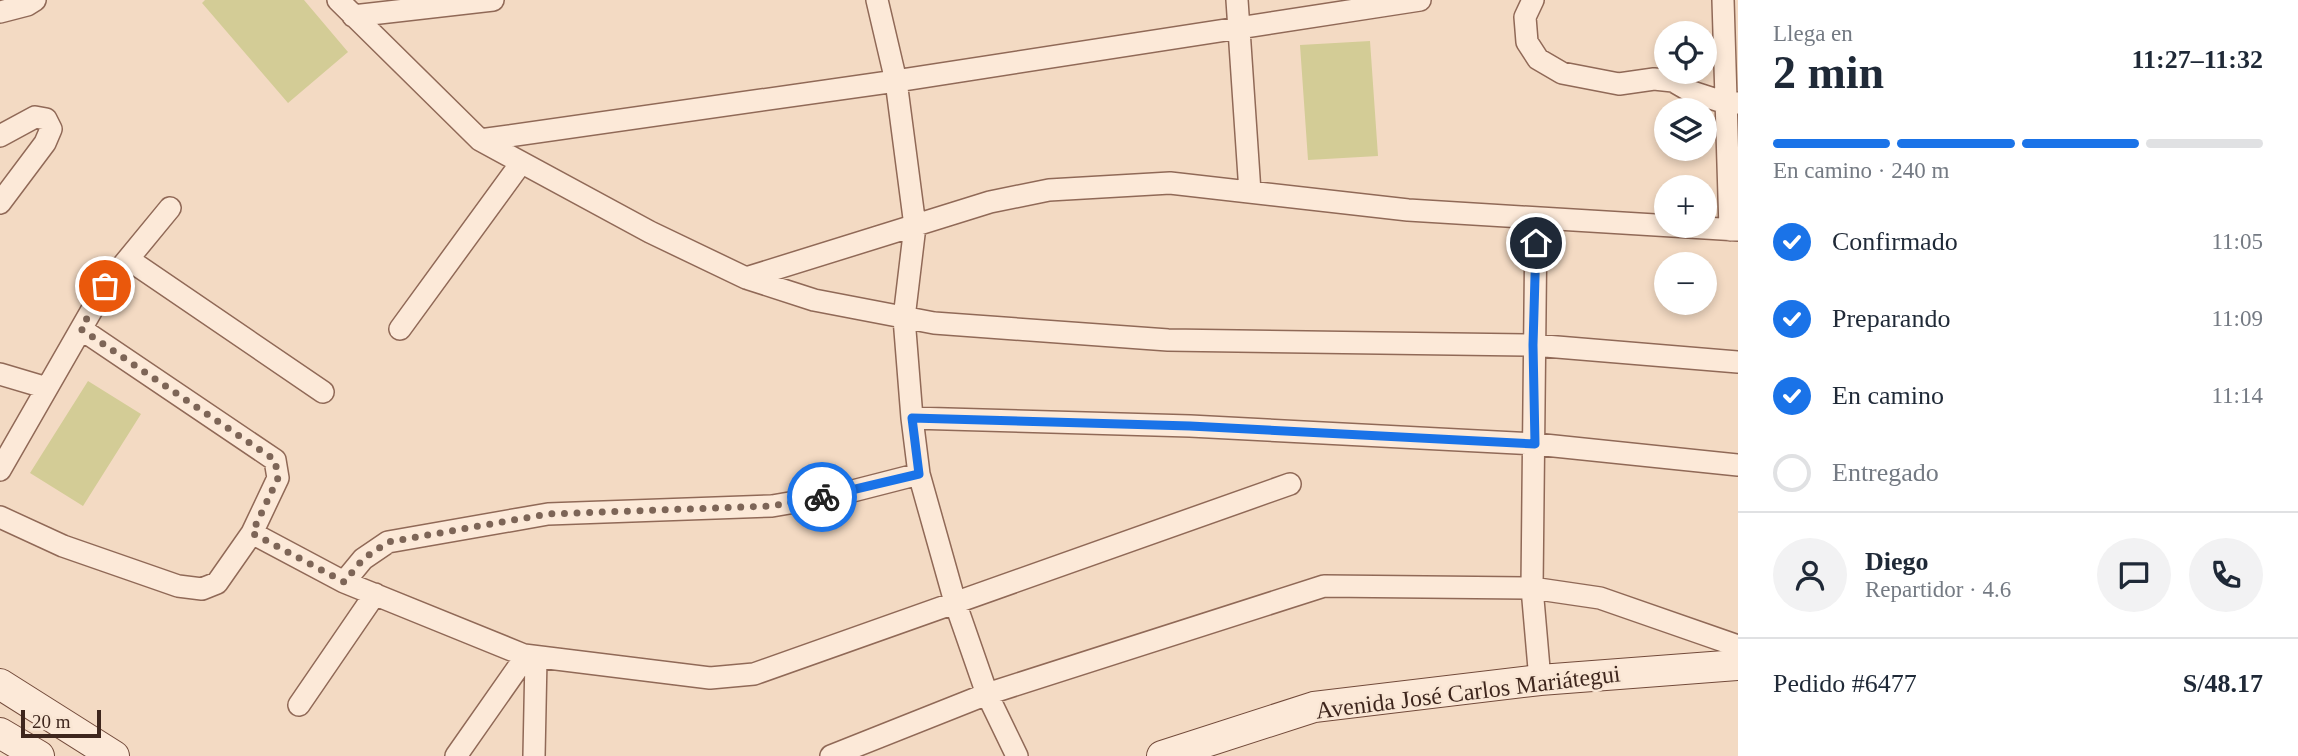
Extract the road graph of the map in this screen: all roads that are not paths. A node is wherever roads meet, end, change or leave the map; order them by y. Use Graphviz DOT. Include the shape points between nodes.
graph roads {
  1 [pos="35,0"];
  2 [pos="338,0"];
  3 [pos="493,0"];
  4 [pos="877,0"];
  5 [pos="1237,0"];
  6 [pos="1420,0"];
  7 [pos="1533,0"];
  8 [pos="1723,0"];
  9 [pos="0,12"];
  10 [pos="353,16"];
  11 [pos="1239,27"];
  12 [pos="896,80"];
  13 [pos="1732,103"];
  14 [pos="0,136"];
  15 [pos="480,140"];
  16 [pos="521,163"];
  17 [pos="1250,192"];
  18 [pos="0,203"];
  19 [pos="170,208"];
  20 [pos="1536,218"];
  21 [pos="915,226"];
  22 [pos="1734,230"];
  23 [pos="128,259"];
  24 [pos="746,278"];
  25 [pos="904,318"];
  26 [pos="81,329"];
  27 [pos="400,329"];
  28 [pos="1533,345"];
  29 [pos="1738,362"];
  30 [pos="0,374"];
  31 [pos="47,388"];
  32 [pos="323,392"];
  33 [pos="912,418"];
  34 [pos="1535,444"];
  35 [pos="1738,465"];
  36 [pos="0,470"];
  37 [pos="919,474"];
  38 [pos="1290,484"];
  39 [pos="0,517"];
  40 [pos="252,533"];
  41 [pos="344,582"];
  42 [pos="1532,588"];
  43 [pos="375,594"];
  44 [pos="956,602"];
  45 [pos="1738,646"];
  46 [pos="531,657"];
  47 [pos="1738,665"];
  48 [pos="1540,680"];
  49 [pos="0,684"];
  50 [pos="987,694"];
  51 [pos="299,705"];
  52 [pos="0,733"];
  53 [pos="39,756"];
  54 [pos="114,756"];
  55 [pos="456,756"];
  56 [pos="534,756"];
  57 [pos="831,756"];
  58 [pos="1017,756"];
  59 [pos="1162,756"];
  1 -- 9 [label="street"];
  2 -- 10 [label="street"];
  3 -- 10 [label="street"];
  4 -- 12 [label="street"];
  5 -- 11 [label="street"];
  6 -- 11 [label="street"];
  7 -- 13 [label="street" via="1525,17 1527,42 1538,59 1562,73 1619,84 1673,81 1692,92"];
  8 -- 13 [label="street"];
  10 -- 15 [label="street"];
  11 -- 12 [label="street"];
  11 -- 17 [label="street"];
  12 -- 15 [label="street"];
  12 -- 21 [label="street"];
  13 -- 22 [label="street"];
  14 -- 18 [label="street" via="35,117 46,119 51,129"];
  15 -- 16 [label="street"];
  16 -- 24 [label="street"];
  16 -- 27 [label="street"];
  17 -- 20 [label="street" via="1409,210"];
  17 -- 21 [label="street" via="1170,183 1049,190 990,202"];
  19 -- 23 [label="street"];
  20 -- 22 [label="street"];
  20 -- 28 [label="street"];
  21 -- 24 [label="street"];
  21 -- 25 [label="street"];
  23 -- 26 [label="street" via="105,286"];
  23 -- 32 [label="street"];
  24 -- 25 [label="street" via="814,300"];
  25 -- 28 [label="street" via="1168,340"];
  25 -- 33 [label="street"];
  26 -- 31 [label="street"];
  26 -- 40 [label="street" via="275,460 278,478"];
  28 -- 29 [label="street"];
  28 -- 34 [label="street"];
  30 -- 31 [label="street"];
  31 -- 36 [label="street"];
  33 -- 34 [label="street" via="1190,426"];
  33 -- 37 [label="street"];
  34 -- 35 [label="street"];
  34 -- 42 [label="street"];
  37 -- 41 [label="street" via="772,506 548,514 388,542 363,559"];
  37 -- 44 [label="street"];
  38 -- 44 [label="street"];
  39 -- 40 [label="street" via="178,586 202,589 216,583"];
  40 -- 41 [label="street"];
  41 -- 43 [label="street"];
  42 -- 45 [label="street" via="1600,598"];
  42 -- 48 [label="street"];
  42 -- 50 [label="street" via="1324,586"];
  43 -- 46 [label="street"];
  43 -- 51 [label="street"];
  44 -- 46 [label="street" via="754,674 710,678"];
  44 -- 50 [label="street"];
  46 -- 55 [label="street"];
  46 -- 56 [label="street"];
  47 -- 48 [label="street, Avenida José Carlos Mariátegui"];
  48 -- 59 [label="street, Avenida José Carlos Mariátegui" via="1314,707"];
  49 -- 54 [label="street"];
  50 -- 57 [label="street"];
  50 -- 58 [label="street"];
  52 -- 53 [label="street"];
}
